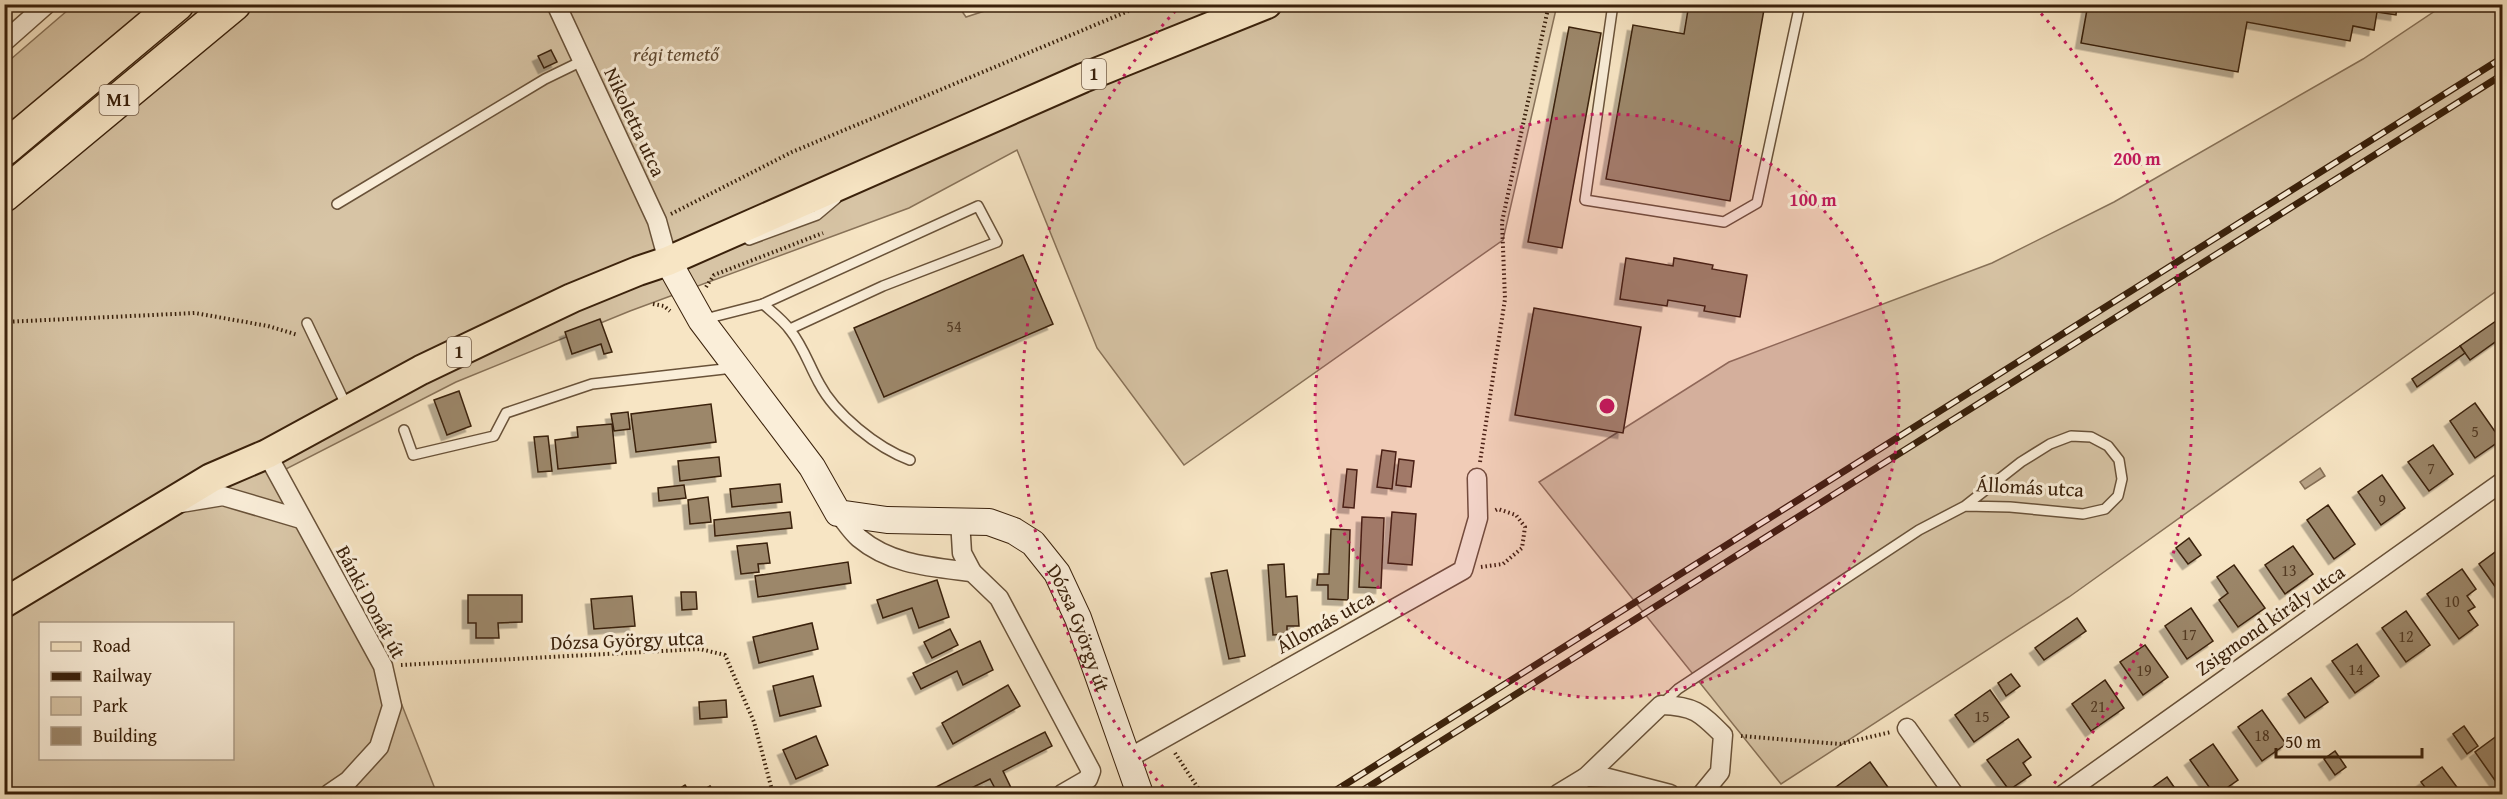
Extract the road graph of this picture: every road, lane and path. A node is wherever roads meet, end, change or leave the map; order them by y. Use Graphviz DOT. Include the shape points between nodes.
graph roads {
  1 [pos="47,4"];
  2 [pos="177,4"];
  3 [pos="234,4"];
  4 [pos="556,4"];
  5 [pos="1145,4"];
  6 [pos="1267,4"];
  7 [pos="1549,4"];
  8 [pos="1613,4"];
  9 [pos="1800,4"];
  10 [pos="4,42"];
  11 [pos="582,61"];
  12 [pos="4,149"];
  13 [pos="4,195"];
  14 [pos="337,204"];
  15 [pos="657,221"];
  16 [pos="823,233"];
  17 [pos="668,261"];
  18 [pos="675,301"];
  19 [pos="763,304"];
  20 [pos="701,320"];
  21 [pos="4,322"];
  22 [pos="306,323"];
  23 [pos="790,329"];
  24 [pos="315,339"];
  25 [pos="738,368"];
  26 [pos="348,409"];
  27 [pos="404,430"];
  28 [pos="267,454"];
  29 [pos="910,460"];
  30 [pos="1477,478"];
  31 [pos="2502,482"];
  32 [pos="165,505"];
  33 [pos="1965,506"];
  34 [pos="838,513"];
  35 [pos="1478,518"];
  36 [pos="301,519"];
  37 [pos="960,520"];
  38 [pos="1463,570"];
  39 [pos="972,572"];
  40 [pos="4,603"];
  41 [pos="382,666"];
  42 [pos="1661,705"];
  43 [pos="1907,728"];
  44 [pos="1723,735"];
  45 [pos="1169,745"];
  46 [pos="1169,756"];
  47 [pos="1127,759"];
  48 [pos="1586,777"];
  49 [pos="1135,792"];
  50 [pos="329,795"];
  51 [pos="772,795"];
  52 [pos="1062,795"];
  53 [pos="1202,795"];
  54 [pos="1558,795"];
  55 [pos="1670,795"];
  56 [pos="1702,795"];
  57 [pos="1954,795"];
  58 [pos="2064,795"];
  1 -- 10 [label="street"];
  2 -- 12 [label="highway, M1"];
  3 -- 13 [label="highway, M1"];
  4 -- 11 [label="street, Nikoletta utca"];
  5 -- 15 [label="path" via="792,152"];
  6 -- 17 [label="main road, 1" via="1083,78"];
  7 -- 30 [label="path" via="1502,222 1505,299"];
  8 -- 9 [label="lane" via="1586,200 1724,222 1757,203"];
  11 -- 14 [label="lane" via="545,79"];
  11 -- 15 [label="street, Nikoletta utca"];
  15 -- 17 [label="street, Nikoletta utca"];
  16 -- 18 [label="path" via="714,274 707,286"];
  17 -- 18 [label="street"];
  17 -- 26 [label="main road, 1" via="572,298"];
  18 -- 20 [label="street"];
  19 -- 20 [label="lane"];
  19 -- 23 [label="lane"];
  19 -- 23 [label="lane" via="978,206 997,242 884,286"];
  20 -- 25 [label="street"];
  21 -- 24 [label="path" via="195,313"];
  22 -- 24 [label="lane"];
  23 -- 29 [label="lane" via="820,386 855,426 893,454"];
  24 -- 26 [label="lane"];
  25 -- 27 [label="lane" via="592,384 506,413 494,436 412,455"];
  25 -- 34 [label="street" via="812,467"];
  26 -- 28 [label="main road, 1"];
  28 -- 32 [label="main road, 1" via="211,478"];
  28 -- 36 [label="street, Bánki Donát út"];
  30 -- 35 [label="street"];
  31 -- 58 [label="street, Zsigmond király utca"];
  32 -- 36 [label="street" via="223,496"];
  32 -- 40 [label="main road, 1"];
  33 -- 33 [label="lane, Állomás utca" via="2084,514 2105,509 2118,496 2122,479 2119,460 2108,446 2091,437 2071,436 2021,462"];
  33 -- 42 [label="lane, Állomás utca" via="1919,530 1678,689"];
  34 -- 37 [label="street, Dózsa György út" via="887,520"];
  34 -- 39 [label="street" via="858,537 883,555 918,566"];
  35 -- 38 [label="street"];
  35 -- 38 [label="path" via="1498,509 1516,515 1525,527 1522,548 1503,564"];
  36 -- 41 [label="street, Bánki Donát út"];
  37 -- 39 [label="street" via="962,553"];
  37 -- 47 [label="street, Dózsa György út" via="989,522 1014,531 1033,543 1057,573 1078,618"];
  38 -- 45 [label="street, Állomás utca"];
  39 -- 52 [label="street" via="999,598 1091,771 1088,779"];
  41 -- 50 [label="street, Bánki Donát út" via="392,706 379,747 348,781"];
  41 -- 51 [label="path, Dózsa György utca" via="700,649 725,655 754,722"];
  42 -- 44 [label="street" via="1684,706 1698,712"];
  42 -- 48 [label="street, Állomás utca"];
  43 -- 44 [label="path" via="1840,744"];
  43 -- 57 [label="street"];
  44 -- 56 [label="street" via="1720,772"];
  45 -- 46 [label="path"];
  45 -- 47 [label="street, Állomás utca"];
  45 -- 53 [label="path"];
  47 -- 49 [label="street, Dózsa György út"];
  48 -- 54 [label="street, Állomás utca"];
  48 -- 55 [label="street" via="1608,778"];
}
